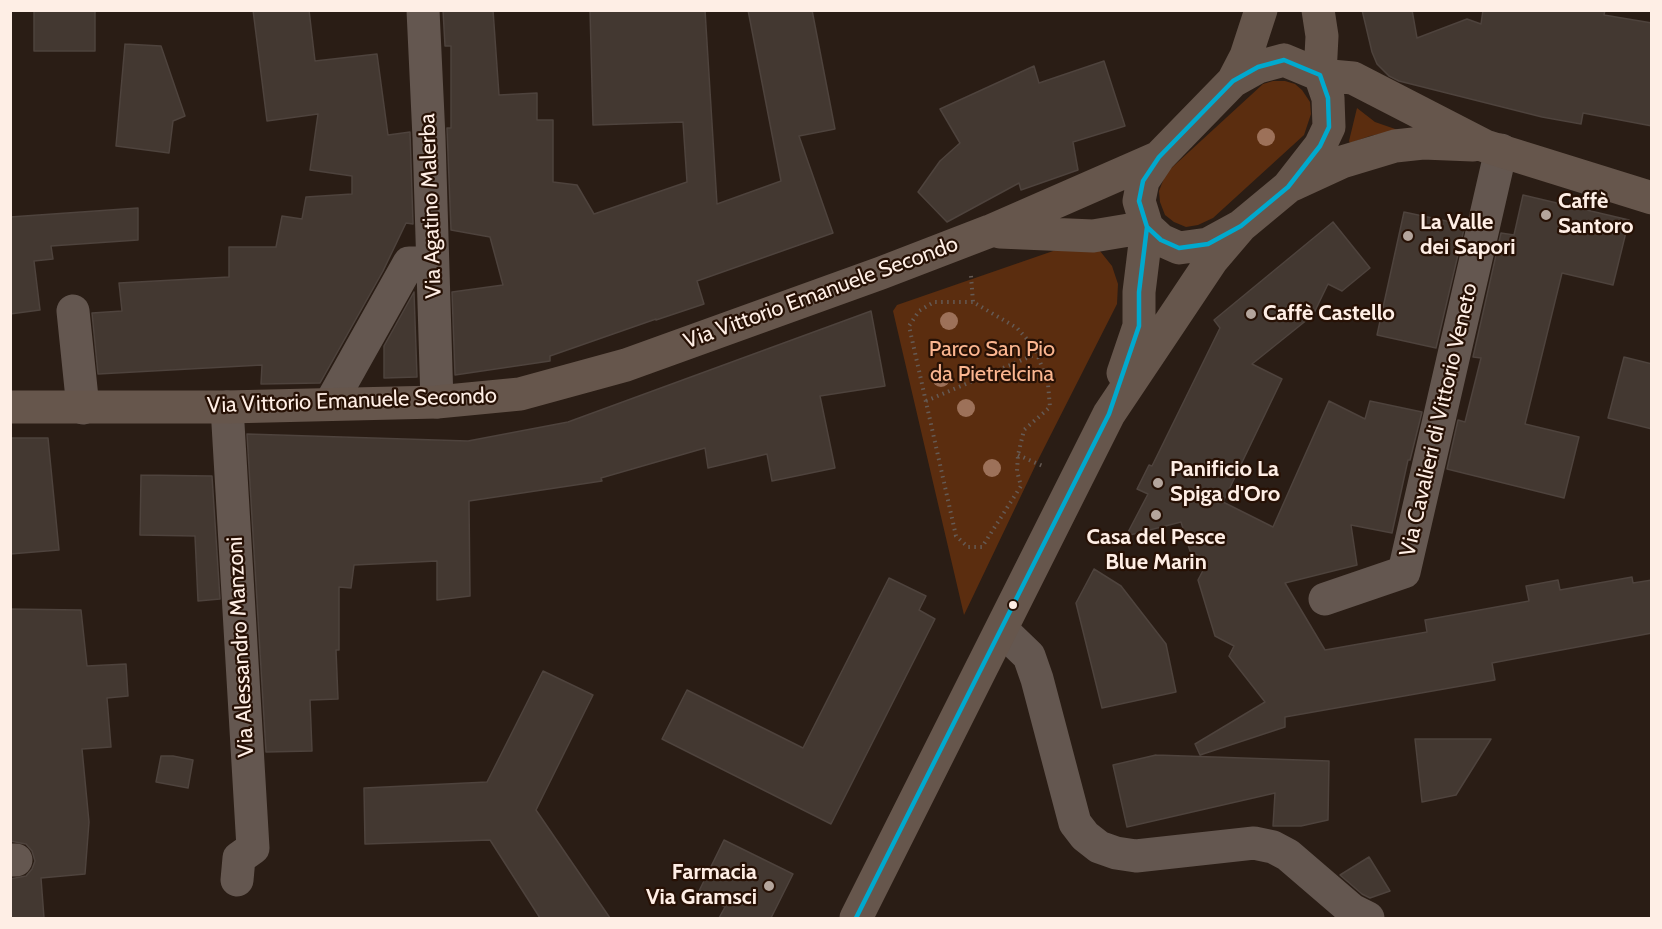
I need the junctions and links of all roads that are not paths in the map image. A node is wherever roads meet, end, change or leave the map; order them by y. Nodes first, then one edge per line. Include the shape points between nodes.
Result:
1 (423, 10) edge
2 (1261, 10) edge
3 (1320, 23) edge
4 (1320, 75) junction
5 (1353, 78) junction
6 (1233, 81) junction
7 (1493, 148) junction
8 (1159, 157) junction
9 (1288, 187) junction
10 (1652, 198) edge
11 (1241, 226) junction
12 (1147, 227) junction
13 (990, 231) junction
14 (432, 263) junction
15 (73, 311) dead end
16 (437, 402) junction
17 (330, 404) junction
18 (10, 407) edge
19 (227, 407) junction
20 (83, 408) junction
21 (1109, 414) junction
22 (1325, 599) dead end
23 (1002, 630) junction
24 (237, 880) dead end
25 (856, 918) edge
26 (1368, 918) edge

1 - 14 street, Via Agatino Malerba
2 - 6 main road
3 - 4 main road
3 - 5 main road via 1338,63
4 - 5 main road
4 - 6 main road via 1284,60
4 - 9 main road via 1328,98 1329,128
5 - 7 main road
6 - 8 main road
7 - 9 main road via 1423,142 1395,146 1342,162
7 - 10 main road
7 - 22 street, Via Cavalieri di Vittorio Veneto via 1404,572
8 - 12 main road via 1143,181 1139,201
8 - 13 main road, Via Vittorio Emanuele Secondo
9 - 11 main road
11 - 12 main road via 1208,244 1179,248 1161,240
11 - 21 main road via 1212,260
12 - 13 main road via 1093,236
12 - 21 main road via 1139,326
13 - 16 main road, Via Vittorio Emanuele Secondo via 626,365 520,394
14 - 16 street, Via Agatino Malerba
14 - 17 street via 409,263
15 - 20 street
16 - 17 main road, Via Vittorio Emanuele Secondo
17 - 19 main road, Via Vittorio Emanuele Secondo
18 - 20 main road, Via Vittorio Emanuele Secondo
19 - 20 main road, Via Vittorio Emanuele Secondo
19 - 24 street, Via Alessandro Manzoni via 253,848 239,858
21 - 23 main road
23 - 25 main road
23 - 26 street via 1029,656 1075,823 1085,836 1099,847 1136,856 1254,843 1272,847 1288,855 1352,910

